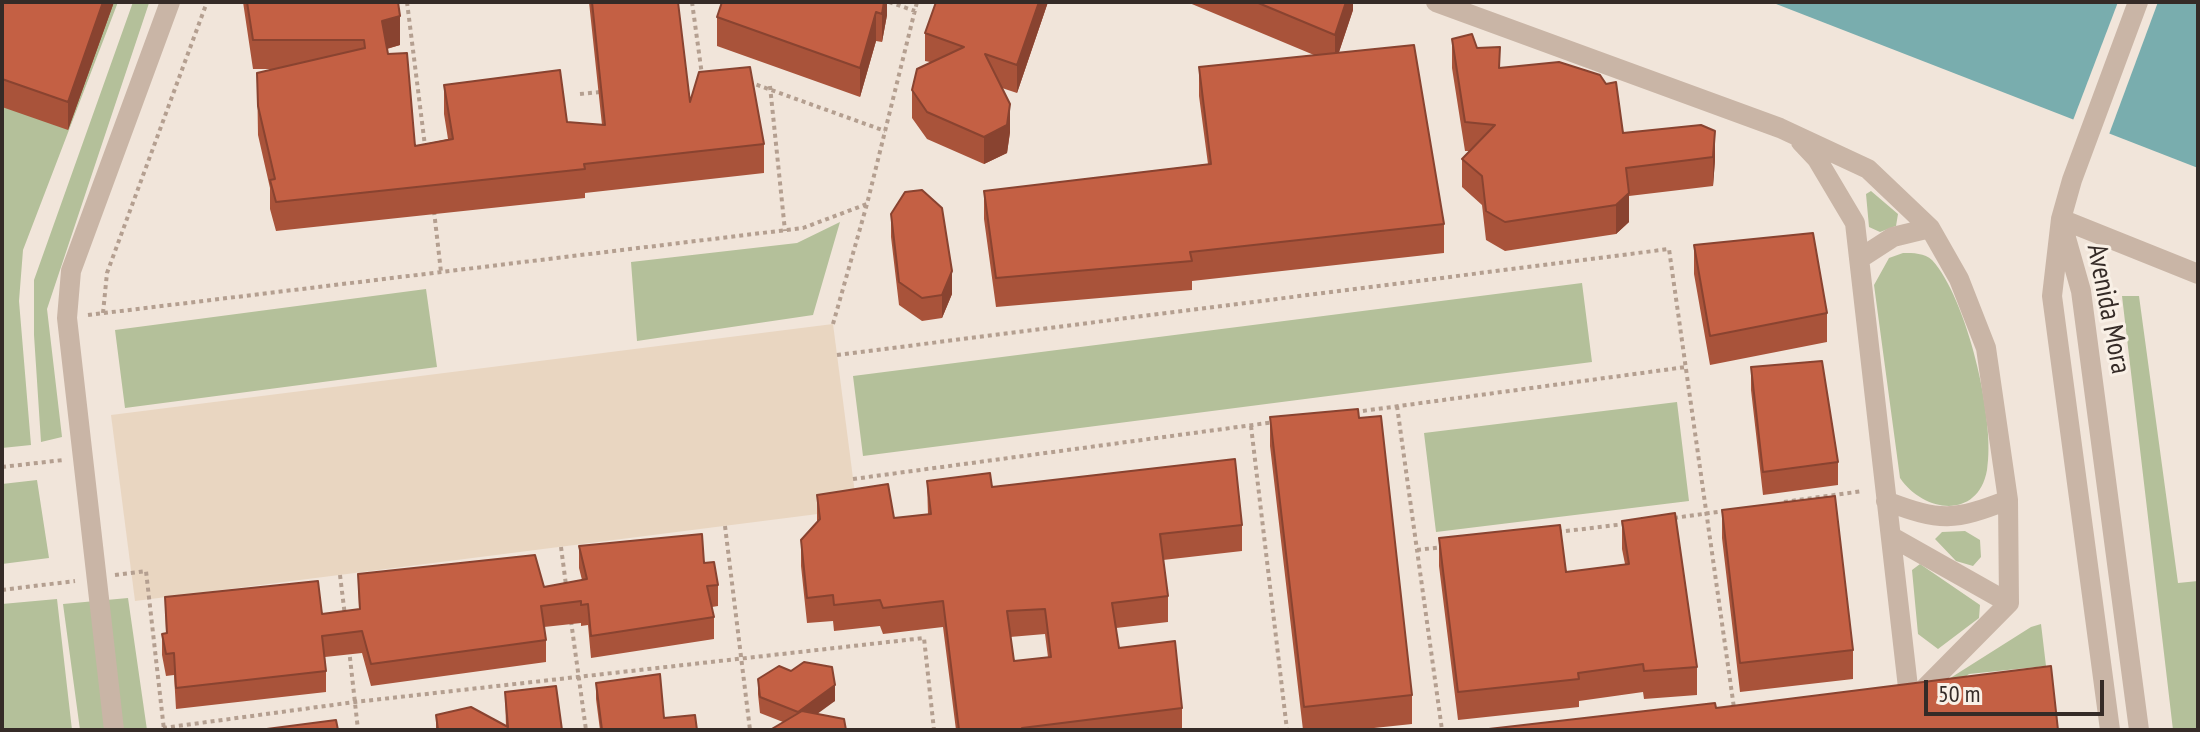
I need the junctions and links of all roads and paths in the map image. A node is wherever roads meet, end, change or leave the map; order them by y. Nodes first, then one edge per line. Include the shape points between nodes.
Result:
1 (170, 2) edge
2 (207, 2) edge
3 (407, 2) edge
4 (692, 2) edge
5 (889, 2) edge
6 (917, 2) edge
7 (1436, 2) edge
8 (2138, 2) edge
9 (915, 11) junction
10 (745, 81) edge
11 (703, 83) edge
12 (770, 86) junction
13 (610, 92) edge
14 (580, 94) dead end
15 (885, 131) junction
16 (1793, 134) junction
17 (426, 152) edge
18 (432, 197) edge
19 (867, 204) junction
20 (2061, 219) junction
21 (1930, 228) junction
22 (785, 231) junction
23 (1859, 259) junction
24 (441, 272) junction
25 (2198, 274) edge
26 (103, 313) junction
27 (67, 318) junction
28 (833, 324) dead end
29 (837, 355) dead end
30 (1686, 367) junction
31 (1397, 406) junction
32 (1353, 412) edge
33 (1280, 422) edge
34 (1251, 426) junction
35 (83, 457) junction
36 (2, 467) edge
37 (853, 479) dead end
38 (1886, 494) junction
39 (2008, 500) junction
40 (1781, 503) edge
41 (1736, 509) edge
42 (1706, 514) junction
43 (1660, 520) edge
44 (1630, 523) edge
45 (725, 526) dead end
46 (1554, 533) edge
47 (1892, 537) junction
48 (561, 547) dead end
49 (1448, 547) edge
50 (1417, 550) junction
51 (340, 575) dead end
52 (97, 578) junction
53 (2, 590) edge
54 (567, 590) edge
55 (2009, 603) junction
56 (345, 617) edge
57 (571, 619) edge
58 (348, 646) edge
59 (741, 659) junction
60 (579, 678) junction
61 (355, 702) junction
62 (1735, 717) edge
63 (164, 729) edge
64 (114, 730) edge
65 (358, 730) edge
66 (586, 730) edge
67 (750, 730) edge
68 (934, 730) edge
69 (1287, 730) edge
70 (1442, 730) edge
71 (2110, 730) edge
72 (2139, 730) edge

1 - 27 street via 71,271
2 - 26 path via 107,273
3 - 17 path
4 - 11 path
5 - 9 path
6 - 9 path
7 - 16 street
8 - 20 street
9 - 15 path
10 - 12 path
12 - 15 path
12 - 22 path
13 - 14 path
15 - 19 path
16 - 21 street via 1868,169
16 - 23 street via 1817,159 1855,223
18 - 24 path
19 - 22 path
19 - 28 path
20 - 25 street
20 - 71 street, Avenida Mora via 2052,296
20 - 72 street, Avenida Mora via 2081,291
21 - 23 street via 1893,237
21 - 39 street via 1959,279 1986,348
22 - 24 path
23 - 38 street
24 - 26 path
26 - 27 path
27 - 35 street
29 - 30 path via 1669,249
30 - 31 path
30 - 42 path
31 - 32 path
31 - 50 path
33 - 34 path
34 - 37 path
34 - 69 path
35 - 36 path
35 - 52 street
38 - 39 street via 1928,517 1965,517
38 - 40 path
38 - 47 street
39 - 55 street
41 - 42 path
42 - 43 path
42 - 62 path
44 - 46 path
45 - 59 path
47 - 55 street
47 - 55 street via 1901,696 1918,695
48 - 54 path
49 - 50 path
50 - 70 path
51 - 56 path
52 - 53 path
52 - 63 path via 146,571
52 - 64 street
57 - 60 path
58 - 61 path
59 - 60 path
59 - 67 path
59 - 68 path via 924,638
60 - 61 path
60 - 66 path
61 - 63 path
61 - 65 path

